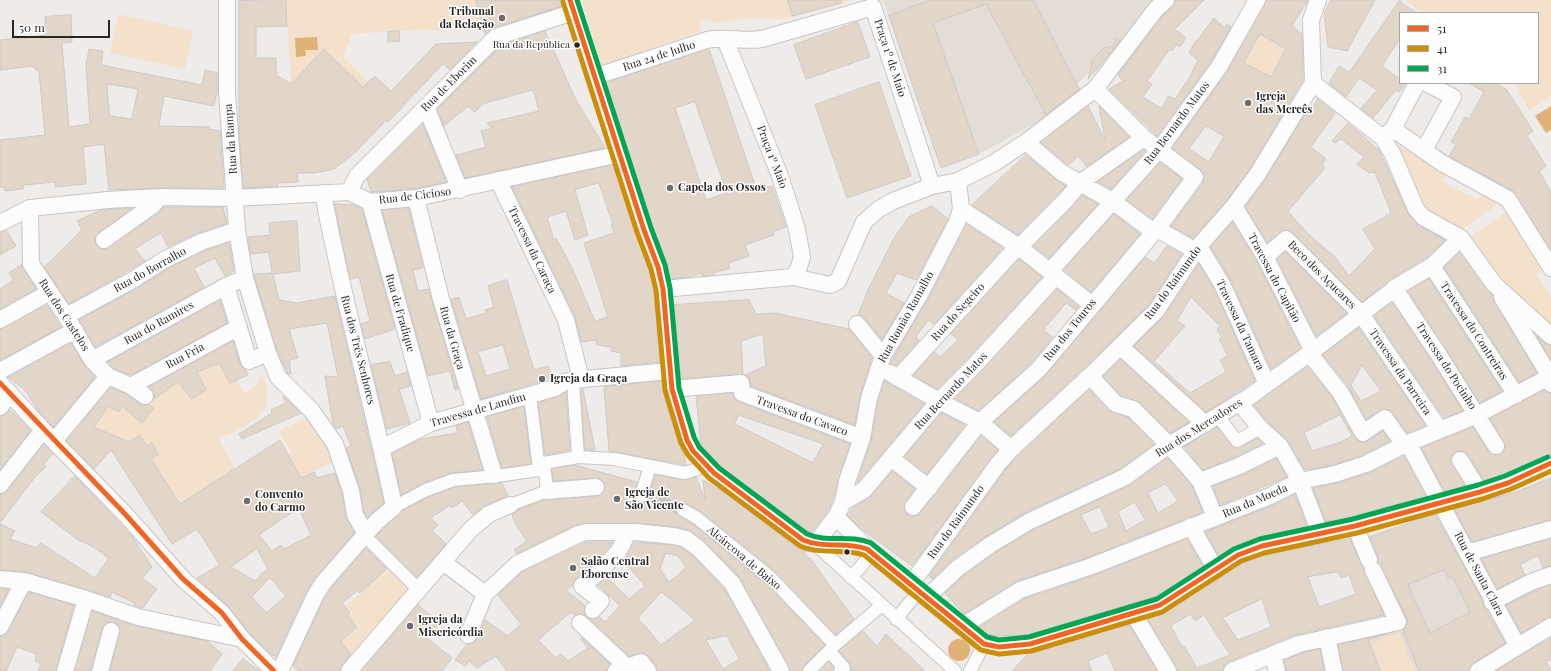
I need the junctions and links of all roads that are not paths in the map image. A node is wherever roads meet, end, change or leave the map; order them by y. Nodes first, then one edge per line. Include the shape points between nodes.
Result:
1 (227, 0) edge
2 (1166, 0) edge
3 (1256, 0) edge
4 (1318, 0) edge
5 (572, 6) edge
6 (725, 39) junction
7 (594, 77) junction
8 (1313, 83) junction
9 (1416, 84) edge
10 (1428, 84) edge
11 (1095, 89) junction
12 (426, 107) junction
13 (1388, 134) junction
14 (1144, 138) junction
15 (1026, 142) junction
16 (1159, 150) junction
17 (1424, 150) junction
18 (620, 154) junction
19 (498, 180) junction
20 (958, 181) junction
21 (1081, 182) junction
22 (932, 186) junction
23 (460, 190) junction
24 (349, 192) junction
25 (324, 193) junction
26 (160, 197) junction
27 (235, 198) junction
28 (416, 198) junction
29 (1112, 201) junction
30 (370, 202) junction
31 (1234, 206) junction
32 (30, 208) junction
33 (961, 209) junction
34 (0, 223) edge
35 (237, 230) junction
36 (1155, 230) junction
37 (1461, 238) junction
38 (104, 240) dead end
39 (1018, 246) junction
40 (1197, 248) junction
41 (1265, 257) junction
42 (1432, 266) junction
43 (1551, 268) edge
44 (1053, 273) junction
45 (793, 277) junction
46 (245, 278) junction
47 (1494, 284) junction
48 (226, 286) junction
49 (1394, 288) junction
50 (663, 289) junction
51 (50, 292) junction
52 (1092, 304) junction
53 (1361, 314) junction
54 (66, 316) junction
55 (0, 320) edge
56 (857, 324) dead end
57 (240, 327) junction
58 (75, 330) junction
59 (1551, 336) edge
60 (1120, 346) junction
61 (1311, 352) junction
62 (268, 353) junction
63 (92, 360) junction
64 (881, 361) junction
65 (0, 371) edge
66 (670, 371) junction
67 (108, 376) junction
68 (1090, 376) junction
69 (898, 378) junction
70 (577, 379) junction
71 (1550, 380) edge
72 (1267, 384) junction
73 (131, 386) junction
74 (5, 388) edge
75 (672, 390) junction
76 (530, 395) junction
77 (1516, 395) junction
78 (145, 396) dead end
79 (939, 401) junction
80 (1239, 402) junction
81 (0, 407) edge
82 (474, 412) junction
83 (1477, 415) junction
84 (1211, 420) junction
85 (980, 422) junction
86 (431, 423) junction
87 (1260, 428) junction
88 (42, 430) junction
89 (1440, 430) junction
90 (862, 438) junction
91 (54, 441) junction
92 (1406, 444) junction
93 (1169, 445) junction
94 (1280, 446) junction
95 (1496, 446) dead end
96 (382, 448) junction
97 (1011, 449) junction
98 (578, 457) junction
99 (891, 458) junction
100 (1460, 460) dead end
101 (1551, 463) edge
102 (650, 466) junction
103 (707, 466) junction
104 (542, 467) junction
105 (494, 475) junction
106 (1200, 481) junction
107 (1300, 481) junction
108 (0, 485) edge
109 (596, 487) dead end
110 (929, 488) junction
111 (547, 491) junction
112 (1480, 492) junction
113 (641, 496) dead end
114 (843, 502) junction
115 (1442, 503) junction
116 (510, 505) joint
117 (394, 507) junction
118 (913, 507) dead end
119 (683, 510) tunnel mouth
120 (836, 517) junction
121 (1215, 518) junction
122 (1191, 526) junction
123 (1355, 526) junction
124 (1551, 529) edge
125 (628, 532) junction
126 (1320, 533) junction
127 (366, 535) junction
128 (811, 543) junction
129 (868, 553) junction
130 (1467, 553) junction
131 (443, 562) junction
132 (1216, 570) junction
133 (1551, 575) edge
134 (851, 578) junction
135 (0, 579) edge
136 (24, 581) junction
137 (416, 592) junction
138 (917, 593) junction
139 (485, 594) junction
140 (86, 599) junction
141 (1492, 602) junction
142 (882, 605) junction
143 (592, 610) dead end
144 (1133, 613) junction
145 (896, 619) junction
146 (114, 622) junction
147 (580, 623) dead end
148 (961, 626) junction
149 (1551, 626) edge
150 (0, 627) edge
151 (468, 636) dead end
152 (1327, 637) junction
153 (242, 640) junction
154 (1517, 645) junction
155 (983, 646) junction
156 (832, 648) junction
157 (1275, 663) edge
158 (620, 669) edge
159 (65, 671) edge
160 (100, 671) edge
161 (274, 671) edge
162 (280, 671) edge
163 (349, 671) edge
164 (648, 671) edge
165 (781, 671) edge
166 (809, 671) edge
167 (840, 671) edge
168 (955, 671) edge
169 (970, 671) edge
170 (1168, 671) edge
171 (1232, 671) edge
172 (1334, 671) edge
173 (1478, 671) edge

1 - 27 street, Rua da Rampa via 227,92
2 - 11 street via 1156,9
3 - 16 street, Rua Bernardo Matos via 1219,67
4 - 8 street via 1311,20
5 - 7 street
5 - 12 street, Rua de Eborim via 496,37
6 - 7 street, Rua 24 de Julho via 706,40
6 - 22 street, Praça 1º de Maio via 762,39 873,7
6 - 45 street, Praça 1º Maio via 780,176 797,229 801,264
7 - 18 street
8 - 13 street
8 - 31 street, Rua do Raimundo via 1257,175
9 - 13 street
10 - 17 street via 1453,97
11 - 14 street
11 - 15 street
12 - 23 street
12 - 24 street, Rua de Eborim via 357,176
13 - 17 street
13 - 37 street via 1393,155 1416,209 1423,217
14 - 16 street
14 - 21 street, Rua do Segeiro
15 - 20 street via 994,163
15 - 21 street via 1061,172
16 - 29 street, Rua Bernardo Matos
16 - 36 street, Rua dos Touros via 1195,177
17 - 43 street via 1442,164 1508,199
18 - 19 street, Rua de Cicioso
18 - 50 street
19 - 23 street, Rua de Cicioso
19 - 70 street, Travessa da Caraça via 566,320
20 - 22 street
20 - 33 street, Rua Romão Ramalho
21 - 29 street
21 - 39 street, Rua do Segeiro
22 - 45 street via 893,201 864,222 838,281 830,285
23 - 28 street, Rua de Cicioso
24 - 25 street, Rua de Cicioso
24 - 30 street, Rua de Cicioso
25 - 27 street, Rua de Cicioso
25 - 96 street, Rua dos Três Senhores via 332,242
26 - 27 street, Rua de Cicioso
26 - 32 street, Rua de Cicioso
26 - 38 street via 153,205
27 - 35 street, Rua da Rampa
28 - 30 street, Rua de Cicioso
28 - 82 street, Rua da Graça via 441,299
29 - 36 street
29 - 44 street, Rua Bernardo Matos
30 - 86 street, Rua de Fradique
31 - 40 street, Rua do Raimundo
31 - 41 street, Travessa do Capitão
32 - 34 street
32 - 51 street, Rua dos Castelos via 31,264
33 - 39 street
33 - 64 street, Rua Romão Ramalho via 957,222 919,296
35 - 46 street, Rua da Rampa
35 - 54 street, Rua do Borralho via 201,242 164,260
36 - 40 street
36 - 52 street, Rua dos Touros
37 - 42 street, Rua dos Mercadores
37 - 47 street
39 - 44 street
39 - 69 street, Rua do Segeiro
40 - 60 street, Rua do Raimundo via 1156,311
40 - 72 street, Travessa da Tamara via 1223,286
41 - 53 street, Beco dos Açucares via 1286,239
41 - 61 street, Travessa do Capitão
42 - 49 street, Rua dos Mercadores
42 - 77 street, Travessa do Contreiras
44 - 52 street
44 - 79 street, Rua Bernardo Matos via 974,366
45 - 50 street
46 - 48 street, Rua do Ramires
46 - 62 street, Rua da Rampa
47 - 59 street
47 - 71 street
48 - 57 street
48 - 63 street, Rua do Ramires
49 - 53 street, Rua dos Mercadores
49 - 83 street, Travessa do Pocinho
50 - 66 street
51 - 54 street, Rua dos Castelos
51 - 55 street
52 - 85 street, Rua dos Touros via 1039,368
53 - 61 street, Rua dos Mercadores
53 - 89 street, Travessa da Parreira
54 - 58 street, Rua dos Castelos
56 - 64 street
57 - 62 street via 249,361
57 - 73 street, Rua Fria
58 - 63 street, Rua dos Castelos
58 - 65 street
60 - 68 street, Rua do Raimundo
60 - 84 street
61 - 72 street, Rua dos Mercadores
61 - 92 street, Travessa do Capitão via 1340,392 1362,433 1385,418
62 - 127 street, Rua da Rampa via 278,377 312,411 335,444 351,491 355,515
63 - 67 street, Rua dos Castelos
64 - 69 street
64 - 90 street, Rua Romão Ramalho via 869,398
66 - 70 street, Travessa de Landim
66 - 75 street
67 - 73 street, Rua dos Castelos
67 - 91 street
68 - 93 street via 1116,404 1134,409
68 - 97 street, Rua do Raimundo
69 - 79 street
70 - 76 street, Travessa de Landim
70 - 98 street
71 - 77 street, Rua da Moeda
72 - 80 street, Rua dos Mercadores
73 - 78 street, Rua dos Castelos
74 - 81 street
74 - 88 street
75 - 90 street, Travessa do Cavaco via 741,383 743,401
75 - 103 street via 687,440
76 - 82 street, Travessa de Landim
76 - 104 street
77 - 83 street, Rua da Moeda
79 - 85 street
79 - 99 street, Rua Bernardo Matos
80 - 84 street, Rua dos Mercadores
80 - 87 street
82 - 86 street, Travessa de Landim
82 - 105 street, Rua da Graça
83 - 89 street, Rua da Moeda
83 - 95 street, Travessa do Pocinho
84 - 87 street via 1237,441
84 - 93 street, Rua dos Mercadores
85 - 97 street
85 - 110 street, Rua dos Touros
86 - 96 street, Travessa de Landim
87 - 94 street
88 - 91 street
88 - 108 street
89 - 92 street, Rua da Moeda
90 - 114 street, Rua Romão Ramalho via 847,481
91 - 153 street via 125,514 183,580 222,613
92 - 107 street, Rua da Moeda via 1366,464
92 - 115 street, Rua de Santa Clara
93 - 106 street
93 - 138 street, Rua dos Mercadores via 1125,477 1030,521
94 - 106 street
94 - 107 street
96 - 117 street, Rua dos Três Senhores
97 - 138 street, Rua do Raimundo via 998,464
98 - 102 street via 614,459
98 - 104 street
99 - 110 street
99 - 114 street, Rua Bernardo Matos via 864,490
100 - 112 street
101 - 112 street via 1508,484
102 - 103 street via 685,473
102 - 113 street
103 - 128 street
104 - 105 street
104 - 111 street
105 - 117 street via 453,480 426,490
106 - 121 street
107 - 121 street, Rua da Moeda
107 - 126 street
109 - 111 street
110 - 118 street, Rua dos Touros
111 - 116 street
112 - 115 street
114 - 120 street, Rua Romão Ramalho
115 - 123 street
115 - 130 street, Rua de Santa Clara
116 - 131 street via 478,522
117 - 127 street via 384,514
119 - 156 street, Alcárcova de Baixo via 697,518 770,577
120 - 128 street, Rua Romão Ramalho
120 - 129 street
121 - 122 street, Rua da Moeda
122 - 132 street
122 - 148 street, Rua da Moeda via 1092,566 1020,590
123 - 126 street
123 - 152 street via 1398,622
124 - 130 street
125 - 139 street via 586,532 517,564
125 - 143 street via 618,551 582,586 601,601
125 - 165 street via 674,536 686,539 698,548 732,583
126 - 132 street via 1262,546 1238,555
127 - 137 street
127 - 162 street via 314,596
128 - 129 street via 854,544
128 - 134 street
129 - 134 street
129 - 138 street
130 - 141 street, Rua de Santa Clara
131 - 137 street
131 - 139 street
132 - 144 street via 1160,605
133 - 141 street
134 - 142 street
135 - 136 street
136 - 140 street
136 - 150 street
137 - 163 street
138 - 145 street
138 - 148 street
139 - 151 street
140 - 146 street
140 - 159 street
141 - 154 street, Rua de Santa Clara
142 - 145 street
142 - 156 street
144 - 155 street via 1030,644
144 - 170 street
145 - 168 street
146 - 153 street via 138,617
146 - 160 street
147 - 158 street
148 - 155 street
149 - 154 street
152 - 157 street via 1299,644
152 - 172 street
153 - 161 street
154 - 173 street
155 - 169 street
156 - 166 street
156 - 167 street, Alcárcova de Baixo via 844,668
157 - 171 street
158 - 164 street via 641,662

